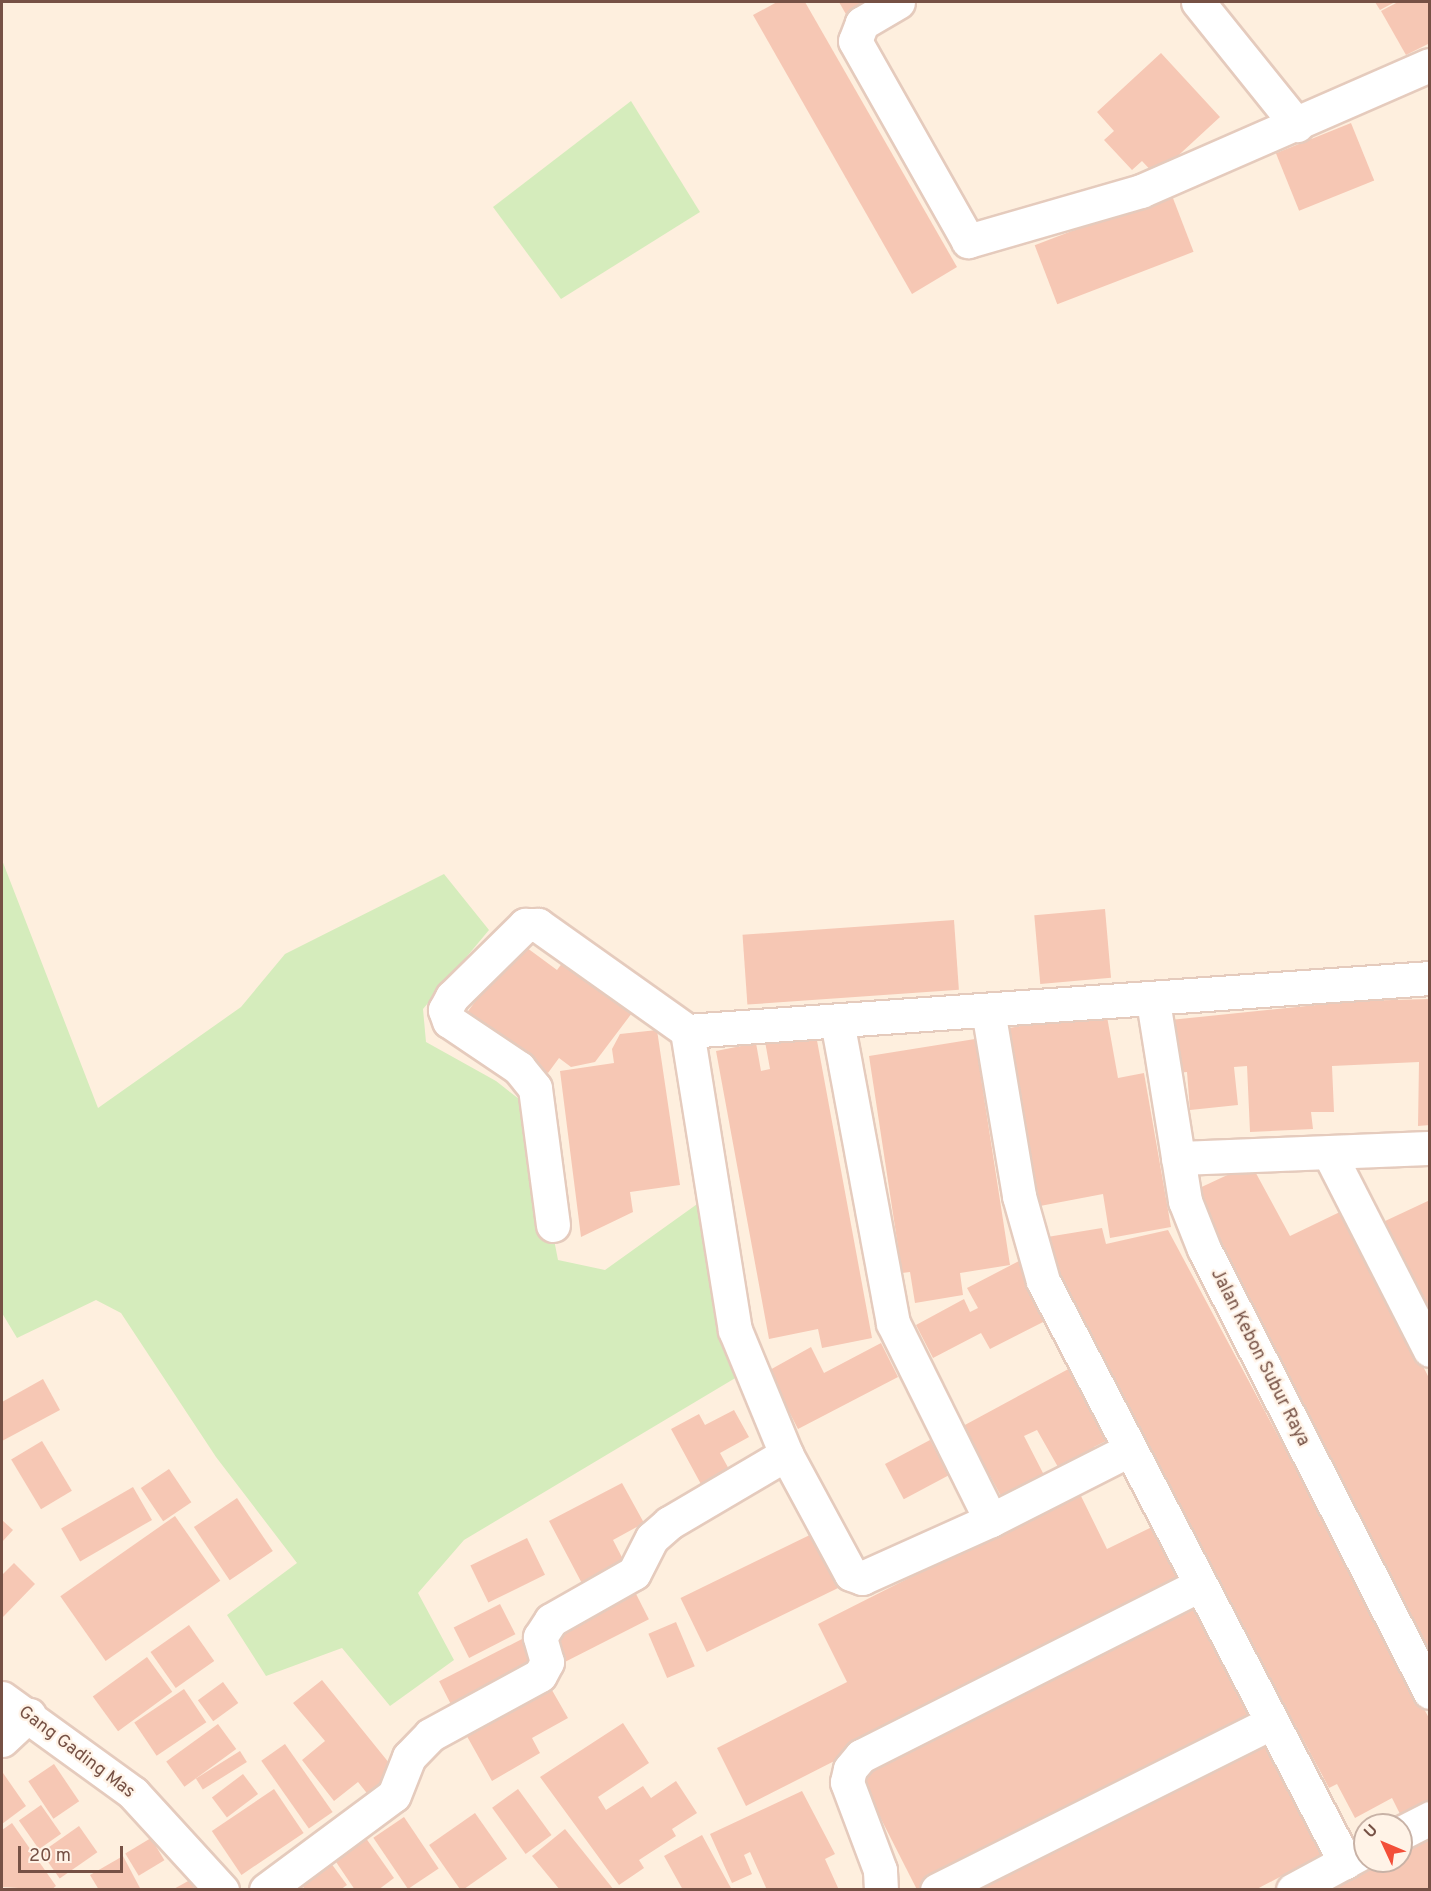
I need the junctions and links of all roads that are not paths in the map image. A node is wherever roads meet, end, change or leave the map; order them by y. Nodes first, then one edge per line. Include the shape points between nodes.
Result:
1 (898, 2) edge
2 (1203, 3) edge
3 (1430, 65) edge
4 (1297, 125) junction
5 (1430, 978) edge
6 (1153, 1001) junction
7 (988, 1010) junction
8 (837, 1021) junction
9 (687, 1031) junction
10 (1430, 1148) edge
11 (1329, 1154) junction
12 (1178, 1158) junction
13 (553, 1226) dead end
14 (1430, 1350) edge
15 (1129, 1450) junction
16 (786, 1454) junction
17 (991, 1520) junction
18 (1199, 1585) junction
19 (1430, 1692) edge
20 (2, 1698) edge
21 (29, 1715) junction
22 (1270, 1723) junction
23 (2, 1740) edge
24 (1430, 1818) edge
25 (1413, 1827) edge
26 (1353, 1854) edge
27 (1353, 1858) edge
28 (222, 1890) edge
29 (266, 1890) edge
30 (881, 1890) edge
31 (937, 1890) edge
32 (1293, 1890) edge

1 - 4 street via 862,23 855,41 968,241 1141,191
2 - 4 street
3 - 4 street
5 - 6 street
6 - 7 street
6 - 12 street, Jalan Kebon Subur Raya
7 - 8 street
7 - 15 street via 1030,1247 1042,1281
8 - 9 street
8 - 17 street via 893,1323
9 - 13 street via 533,924 522,926 452,997 445,1010 449,1021 519,1068 536,1088
9 - 16 street via 735,1330
10 - 11 street
11 - 12 street
11 - 14 street
12 - 19 street, Jalan Kebon Subur Raya via 1185,1201 1204,1249
15 - 17 street
15 - 18 street
16 - 17 street via 854,1577 862,1578
16 - 29 street via 669,1523 652,1538 634,1573 551,1620 540,1637 547,1662 540,1675 430,1735 409,1757 394,1796
18 - 22 street
18 - 30 street via 861,1756 850,1769 847,1782 880,1870
20 - 21 street, Gang Gading Mas
21 - 23 street
21 - 28 street, Gang Gading Mas via 133,1793
22 - 26 street
22 - 31 street
24 - 25 street
27 - 32 street

